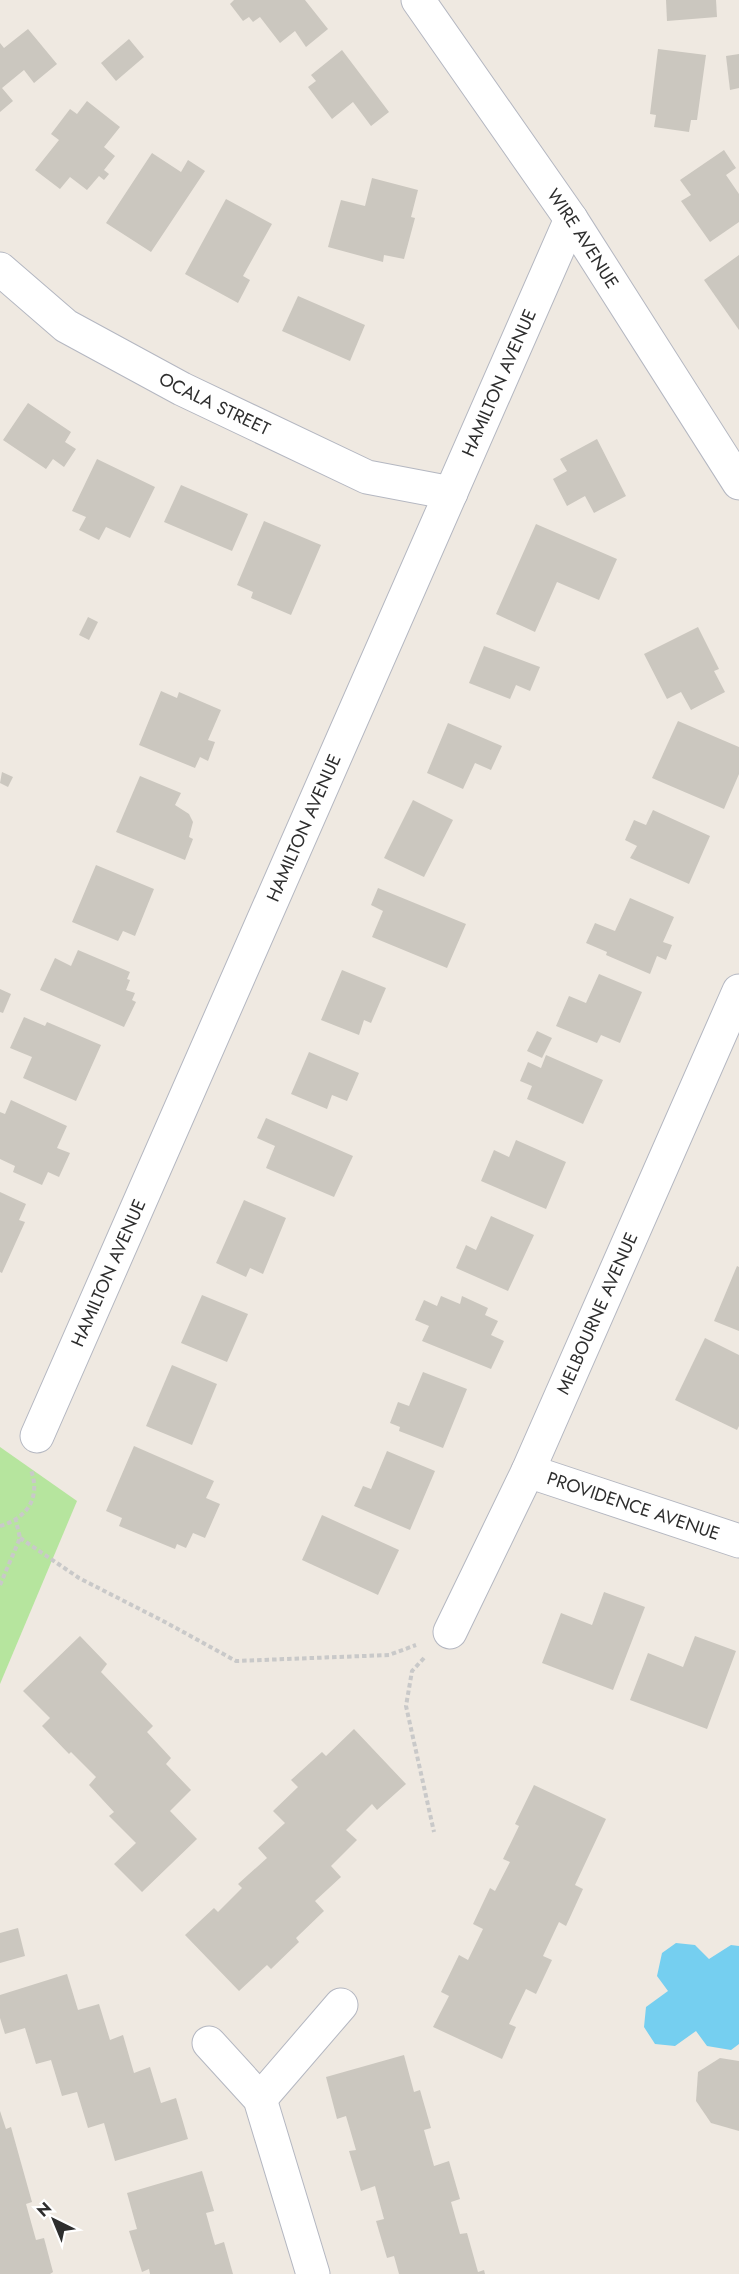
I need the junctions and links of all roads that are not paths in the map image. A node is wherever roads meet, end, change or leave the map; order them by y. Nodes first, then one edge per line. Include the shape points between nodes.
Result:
1 (418, 0) edge
2 (571, 219) junction
3 (0, 269) edge
4 (739, 483) edge
5 (451, 493) junction
6 (739, 991) edge
7 (37, 1436) road end
8 (528, 1471) junction
9 (739, 1541) edge
10 (450, 1632) road end
11 (341, 2005) dead end
12 (209, 2043) dead end
13 (260, 2099) junction
14 (313, 2274) edge

1 - 2 street, WIRE AVENUE
2 - 4 street, WIRE AVENUE
2 - 5 street, HAMILTON AVENUE
3 - 5 street, OCALA STREET via 66,326 182,389 367,477
5 - 7 street, HAMILTON AVENUE
6 - 8 street, MELBOURNE AVENUE
8 - 9 street, PROVIDENCE AVENUE
8 - 10 street, MELBOURNE AVENUE
11 - 13 street
12 - 13 street
13 - 14 street

